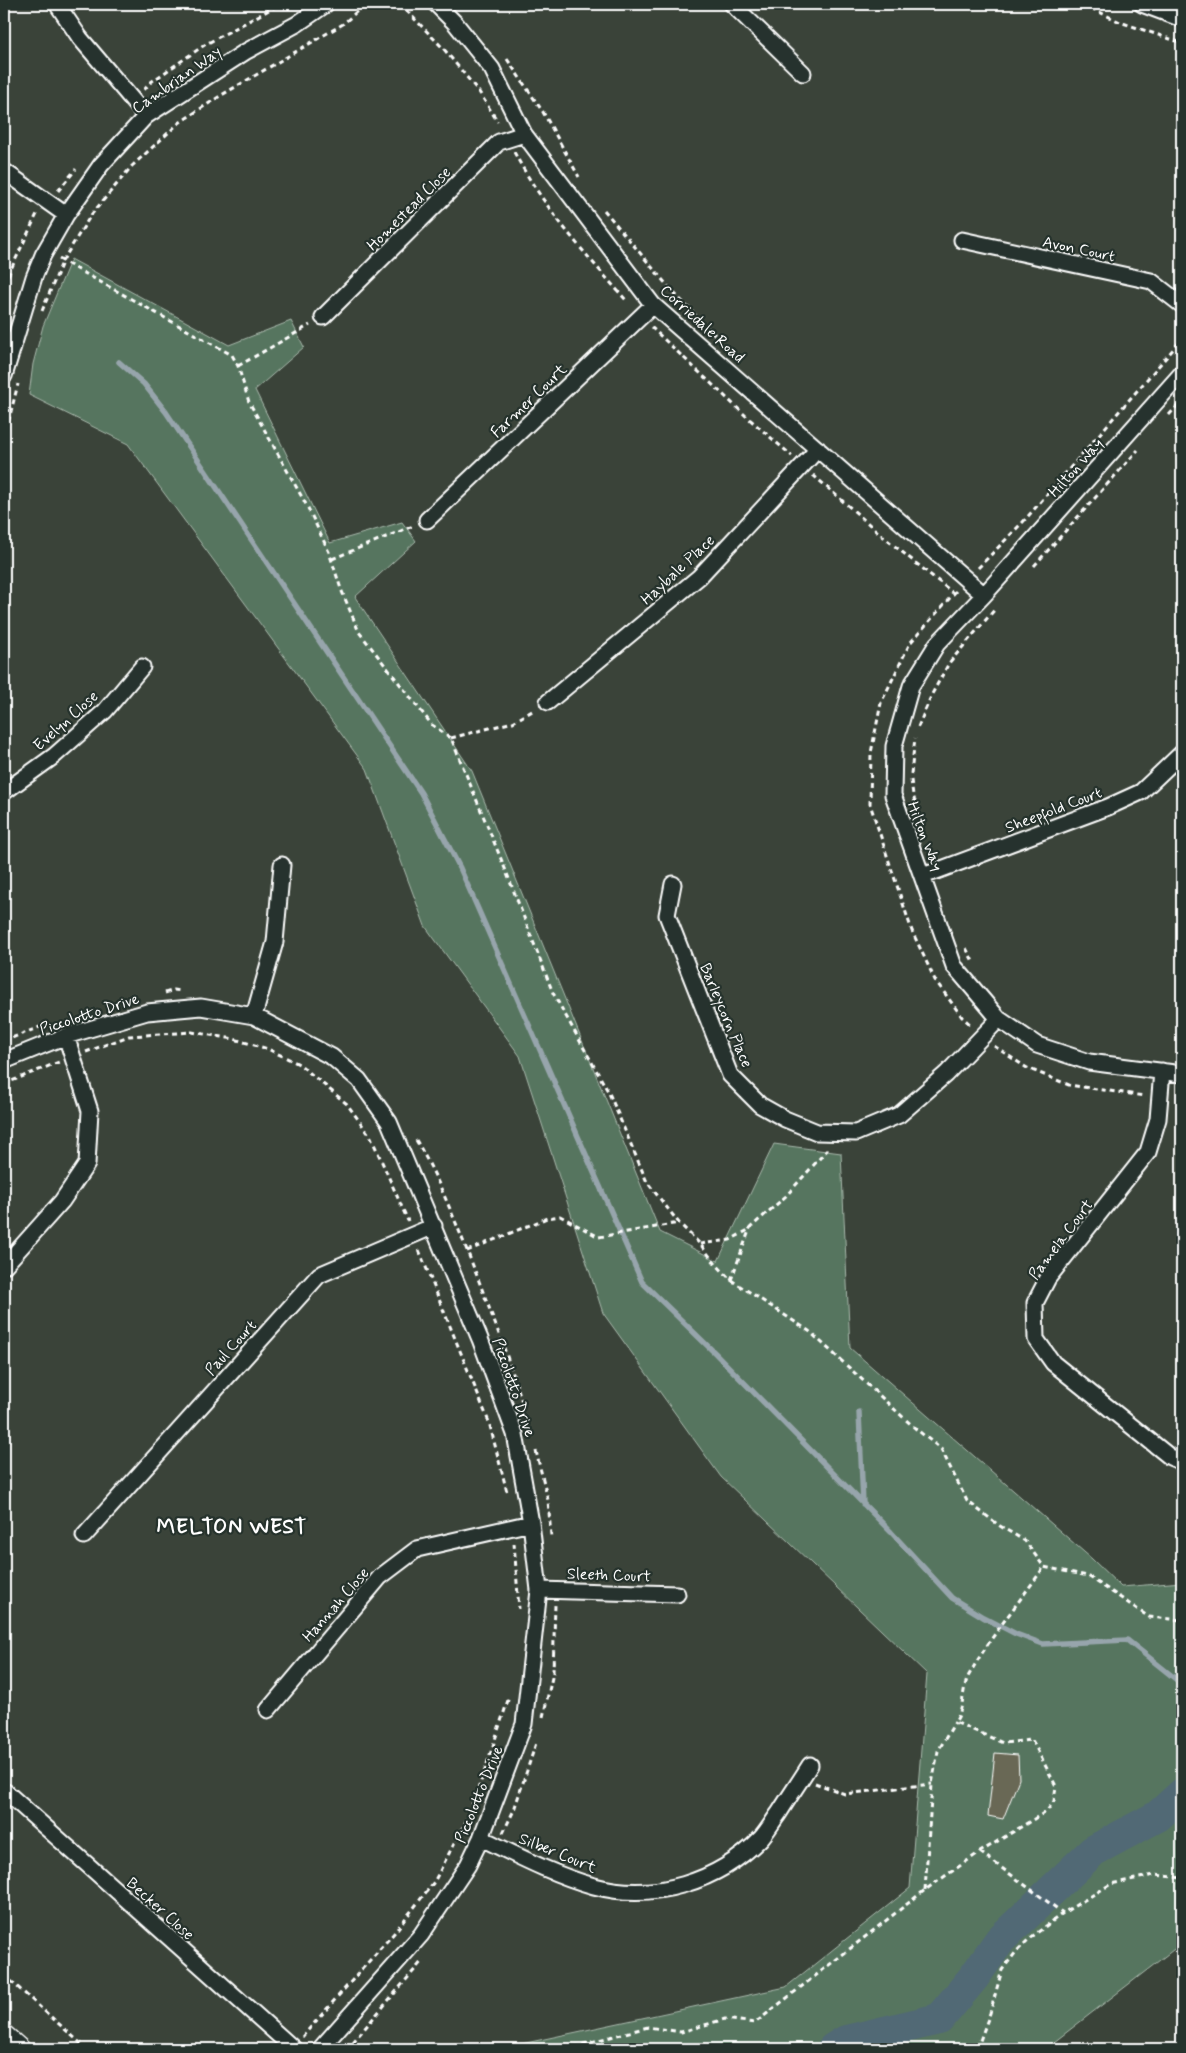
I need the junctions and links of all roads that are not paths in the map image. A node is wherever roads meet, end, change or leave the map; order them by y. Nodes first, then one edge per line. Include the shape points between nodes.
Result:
1 (57, 4) edge
2 (326, 4) edge
3 (436, 4) edge
4 (732, 4) edge
5 (1142, 4) edge
6 (1182, 19) edge
7 (803, 73) dead end
8 (146, 116) junction
9 (524, 134) junction
10 (4, 171) edge
11 (66, 215) junction
12 (962, 240) dead end
13 (653, 305) junction
14 (1182, 305) edge
15 (323, 317) road end
16 (1182, 373) edge
17 (4, 376) edge
18 (818, 449) junction
19 (428, 520) road end
20 (984, 594) junction
21 (142, 666) dead end
22 (548, 702) road end
23 (1182, 753) edge
24 (4, 792) edge
25 (282, 865) dead end
26 (923, 876) junction
27 (673, 884) dead end
28 (254, 1016) junction
29 (999, 1019) junction
30 (66, 1036) junction
31 (4, 1061) edge
32 (1162, 1071) junction
33 (1182, 1074) edge
34 (434, 1226) junction
35 (4, 1266) edge
36 (1182, 1462) edge
37 (531, 1524) junction
38 (84, 1536) dead end
39 (539, 1590) junction
40 (677, 1594) dead end
41 (268, 1710) dead end
42 (810, 1765) dead end
43 (6, 1792) dead end
44 (481, 1838) junction
45 (4, 2034) edge
46 (21, 2049) edge
47 (293, 2049) edge
48 (320, 2049) edge

1 - 8 street via 80,38
2 - 8 street, Cambrian Way via 297,24 244,52
3 - 9 street, Corriedale Road via 492,69
4 - 7 street
5 - 6 street
8 - 11 street, Cambrian Way via 101,165
9 - 13 street, Corriedale Road
9 - 15 street, Homestead Close via 500,142
10 - 11 street
11 - 17 street, Cambrian Way via 34,277
12 - 14 street, Avon Court via 1151,281
13 - 18 street, Corriedale Road
13 - 19 street, Farmer Court
16 - 20 street, Hilton Way
18 - 20 street, Corriedale Road
18 - 22 street, Haybale Place via 699,577
20 - 26 street, Hilton Way via 937,644 911,686 894,746 892,796
21 - 24 street, Evelyn Close via 105,711 54,756
23 - 26 street, Sheepfold Court via 1141,792
25 - 28 street via 275,942
26 - 29 street, Hilton Way via 954,966
27 - 29 street, Barleycorn Place via 667,915 730,1075 760,1105 785,1120 817,1132 856,1133 899,1115 946,1074
28 - 30 street, Piccolotto Drive via 202,1007 147,1012
28 - 34 street, Piccolotto Drive via 332,1057 359,1080 389,1122
29 - 32 street, Hilton Way via 1037,1046 1089,1062
30 - 31 street, Piccolotto Drive
30 - 35 street via 90,1111 87,1164 62,1201
32 - 33 street, Hilton Way
32 - 36 street, Pamela Court via 1158,1119 1148,1152 1048,1278 1035,1303 1036,1339 1053,1363 1170,1457
34 - 37 street, Piccolotto Drive via 515,1434
34 - 38 street, Paul Court via 319,1275
37 - 39 street, Piccolotto Drive
37 - 41 street, Hannah Close via 417,1549 380,1577
39 - 40 street, Sleeth Court
39 - 44 street, Piccolotto Drive via 524,1724
42 - 44 street, Silber Court via 763,1836 737,1860 710,1876 675,1887 637,1892 595,1886 555,1873
43 - 47 street, Becker Close
44 - 48 street, Piccolotto Drive via 468,1865 421,1935
45 - 46 street

